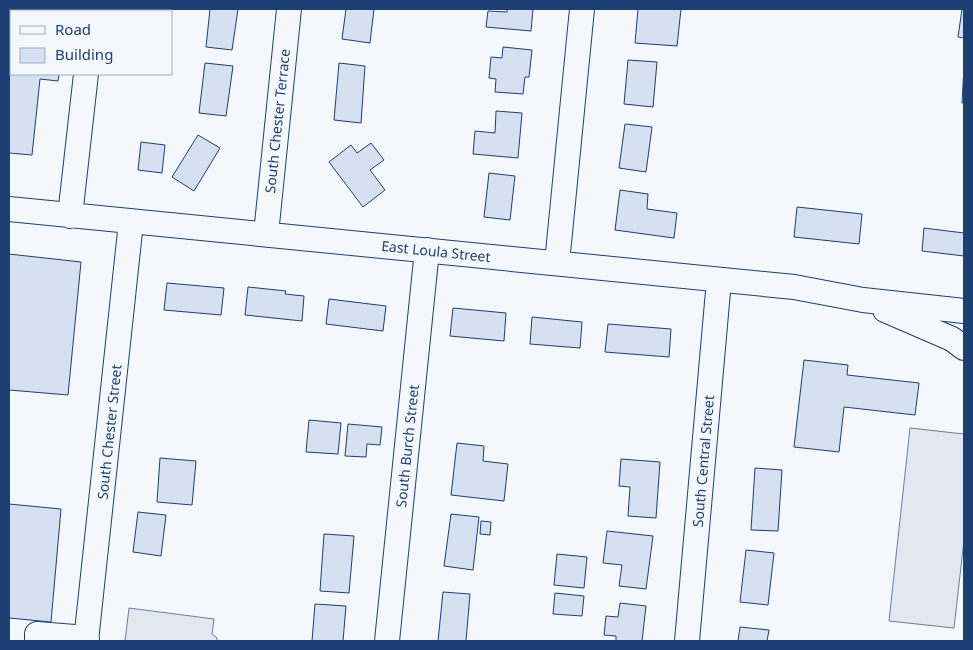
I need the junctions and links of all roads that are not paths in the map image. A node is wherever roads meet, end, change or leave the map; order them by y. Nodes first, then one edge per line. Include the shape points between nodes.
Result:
1 (289, 9) edge
2 (582, 9) edge
3 (86, 75) edge
4 (9, 209) edge
5 (70, 216) junction
6 (131, 222) junction
7 (266, 234) junction
8 (426, 250) junction
9 (557, 263) junction
10 (719, 280) junction
11 (863, 300) junction
12 (964, 312) edge
13 (964, 348) edge
14 (87, 640) edge
15 (37, 641) edge
16 (387, 641) edge
17 (687, 641) edge

1 - 7 street, South Chester Terrace
2 - 9 street
3 - 5 street
4 - 5 street, East Loula Street
5 - 6 street, East Loula Street
6 - 7 street, East Loula Street
6 - 14 street, South Chester Street
7 - 8 street, East Loula Street
8 - 9 street, East Loula Street
8 - 16 street, South Burch Street
9 - 10 street, East Loula Street
10 - 11 street, East Loula Street via 794,287
10 - 17 street, South Central Street
11 - 12 street, East Loula Street
11 - 13 street, East Loula Street via 931,329
14 - 15 street via 37,634

